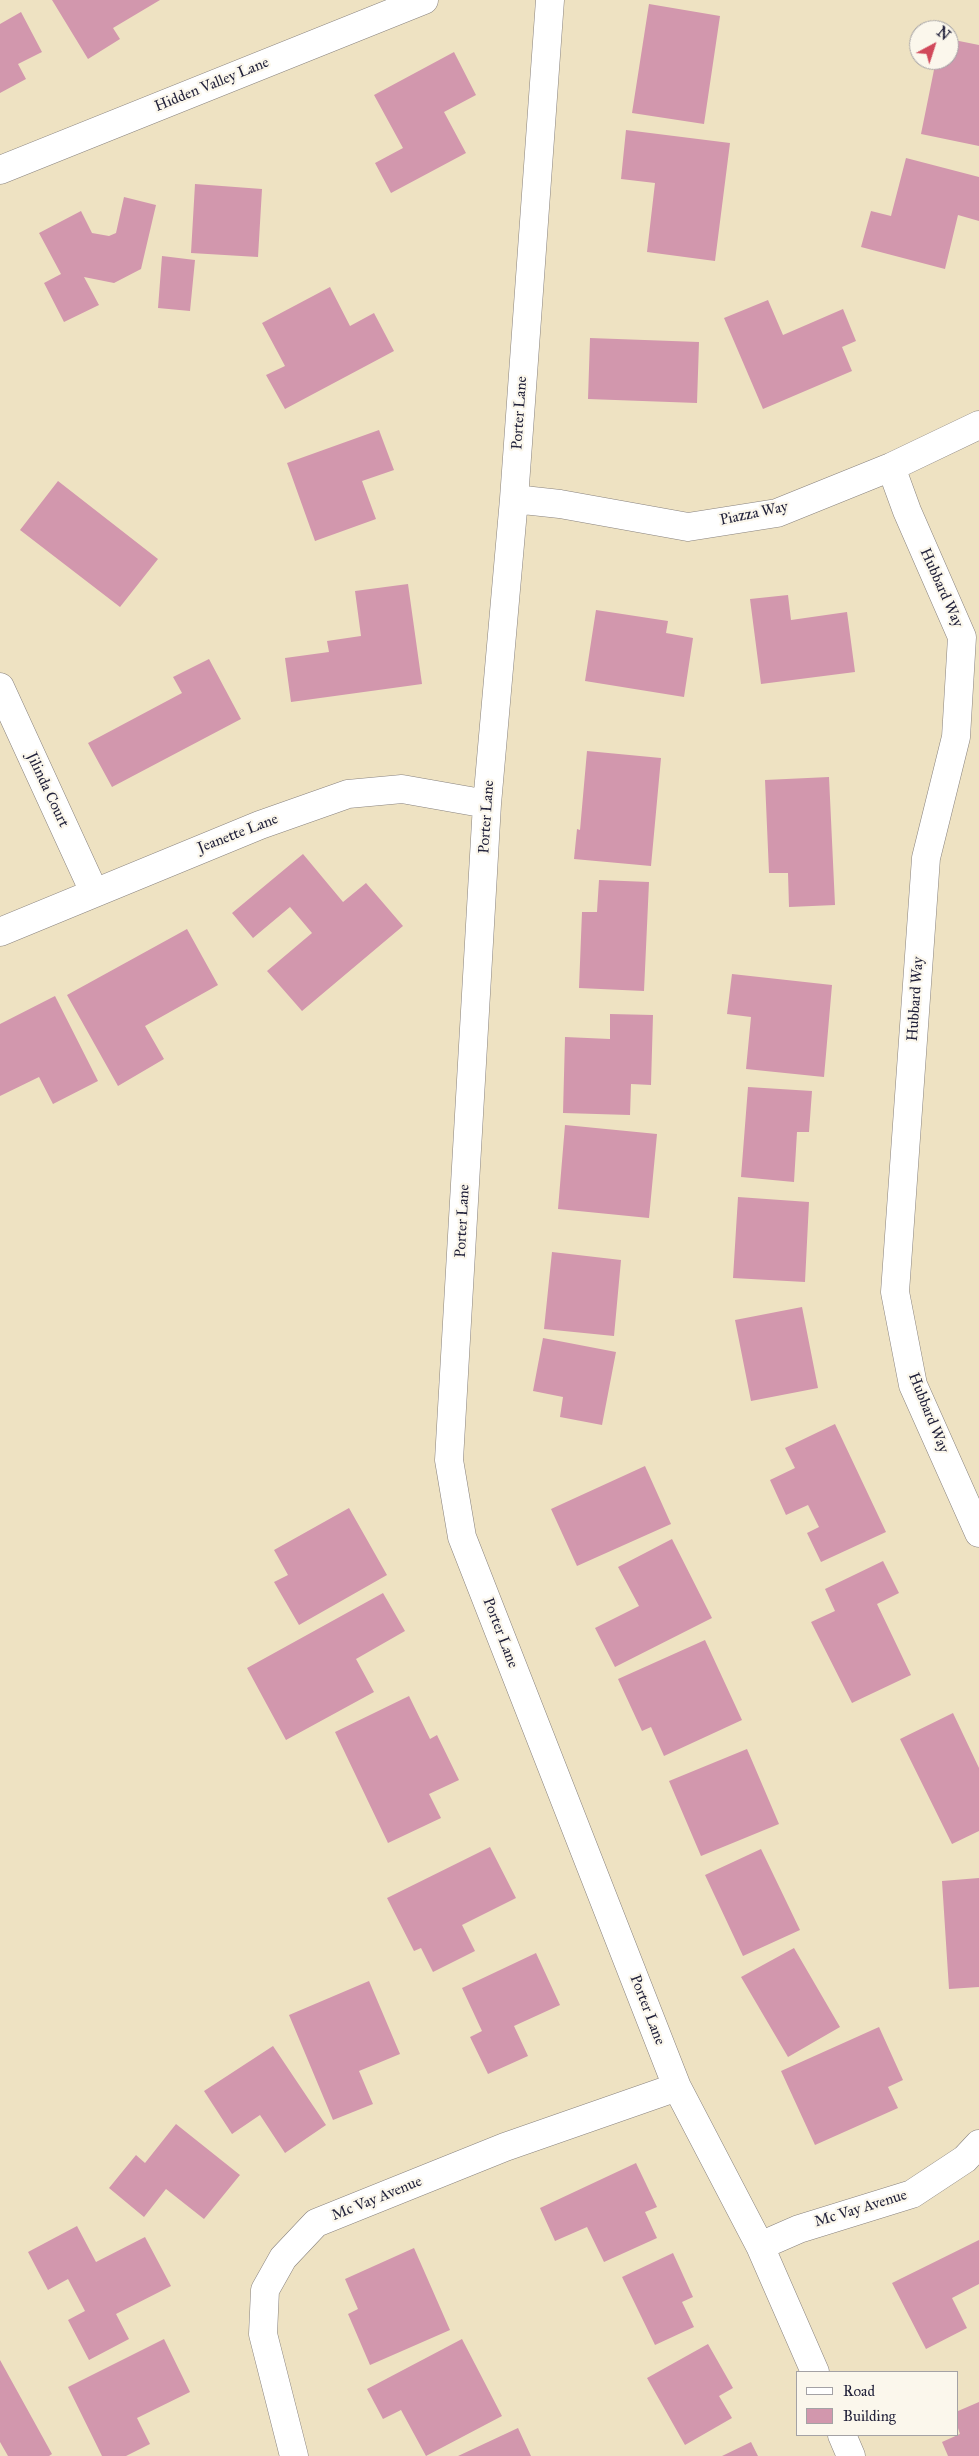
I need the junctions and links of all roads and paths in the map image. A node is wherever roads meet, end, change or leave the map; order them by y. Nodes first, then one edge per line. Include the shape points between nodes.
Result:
1 (424, 0) edge
2 (550, 0) edge
3 (0, 170) edge
4 (979, 425) edge
5 (891, 467) junction
6 (514, 499) junction
7 (0, 687) edge
8 (487, 804) junction
9 (94, 892) junction
10 (0, 932) edge
11 (979, 1533) edge
12 (678, 2087) junction
13 (979, 2144) edge
14 (760, 2246) junction
15 (815, 2371) edge
16 (842, 2436) edge
17 (293, 2456) edge
18 (851, 2456) edge

1 - 3 street, Hidden Valley Lane
2 - 6 street, Porter Lane
4 - 5 street, Piazza Way
5 - 6 street, Piazza Way via 777,513 688,527
5 - 11 street, Hubbard Way via 962,637 956,737 926,858 895,1292 913,1384
6 - 8 street, Porter Lane
7 - 9 street, Jilinda Court
8 - 9 street, Jeanette Lane via 402,789 348,794 260,825
8 - 12 street, Porter Lane via 450,1460 462,1537
9 - 10 street, Jeanette Lane
12 - 14 street, Porter Lane
12 - 17 street, Mc Vay Avenue via 505,2147 316,2224 282,2258 265,2290 263,2334
13 - 14 street, Mc Vay Avenue via 965,2159 912,2194 799,2229
14 - 15 street, Porter Lane
16 - 18 street

